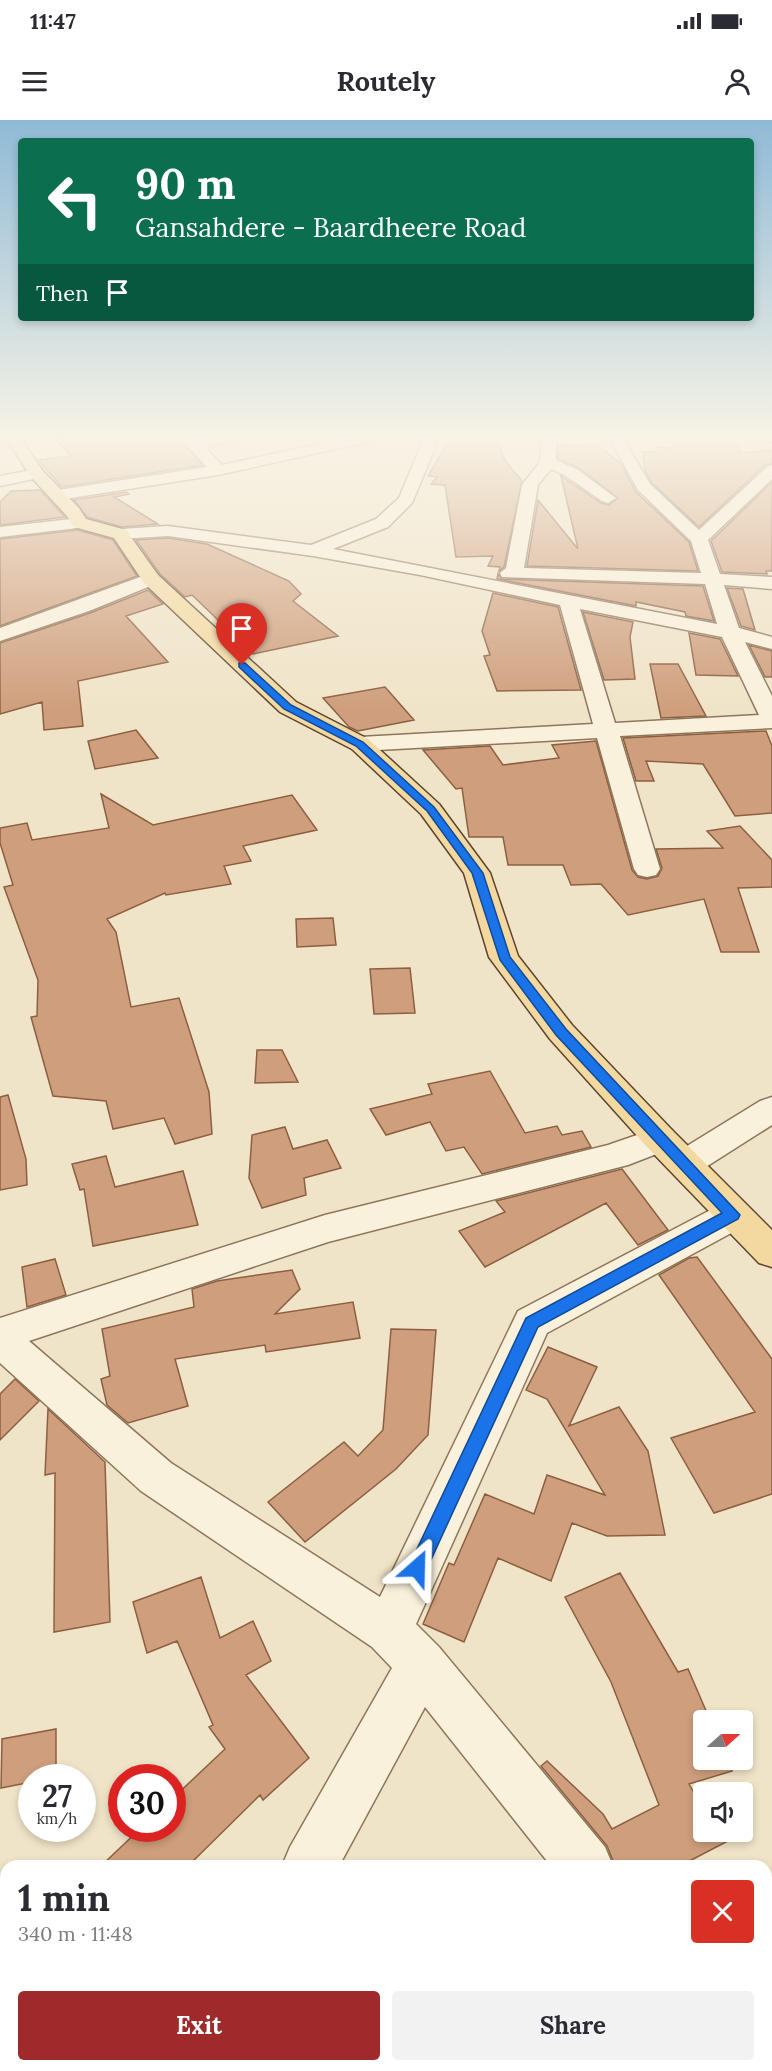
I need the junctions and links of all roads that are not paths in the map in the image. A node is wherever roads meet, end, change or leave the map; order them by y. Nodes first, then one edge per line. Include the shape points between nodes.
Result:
1 (44, 527) edge
2 (95, 527) edge
3 (370, 527) edge
4 (522, 527) edge
5 (686, 527) edge
6 (712, 527) edge
7 (0, 532) edge
8 (120, 534) junction
9 (699, 539) junction
10 (312, 551) junction
11 (420, 570) junction
12 (514, 573) junction
13 (151, 579) junction
14 (714, 579) junction
15 (772, 582) edge
16 (568, 600) junction
17 (730, 632) junction
18 (0, 635) edge
19 (772, 643) edge
20 (772, 720) edge
21 (604, 729) junction
22 (360, 744) junction
23 (647, 869) dead end
24 (772, 1109) edge
25 (673, 1151) junction
26 (733, 1215) junction
27 (772, 1252) edge
28 (0, 1334) edge
29 (0, 1340) edge
30 (405, 1647) junction
31 (312, 1860) edge
32 (581, 1860) edge

1 - 7 street
2 - 8 main road
3 - 10 street
4 - 12 street
5 - 9 street
6 - 9 street
8 - 10 street via 168,531
8 - 13 main road
9 - 14 street
10 - 11 street
11 - 12 street
11 - 16 street
12 - 14 street
13 - 18 street
13 - 22 main road via 288,707
14 - 15 street
14 - 17 street
16 - 17 street
16 - 21 street
17 - 19 street
17 - 20 street
20 - 21 street
21 - 22 street
21 - 23 street
22 - 25 main road via 430,809 477,873 504,957 561,1032
24 - 25 street
25 - 26 main road
25 - 28 street via 615,1156 325,1229
26 - 27 main road
26 - 30 street via 532,1322
29 - 30 street via 156,1476
30 - 31 street
30 - 32 street

